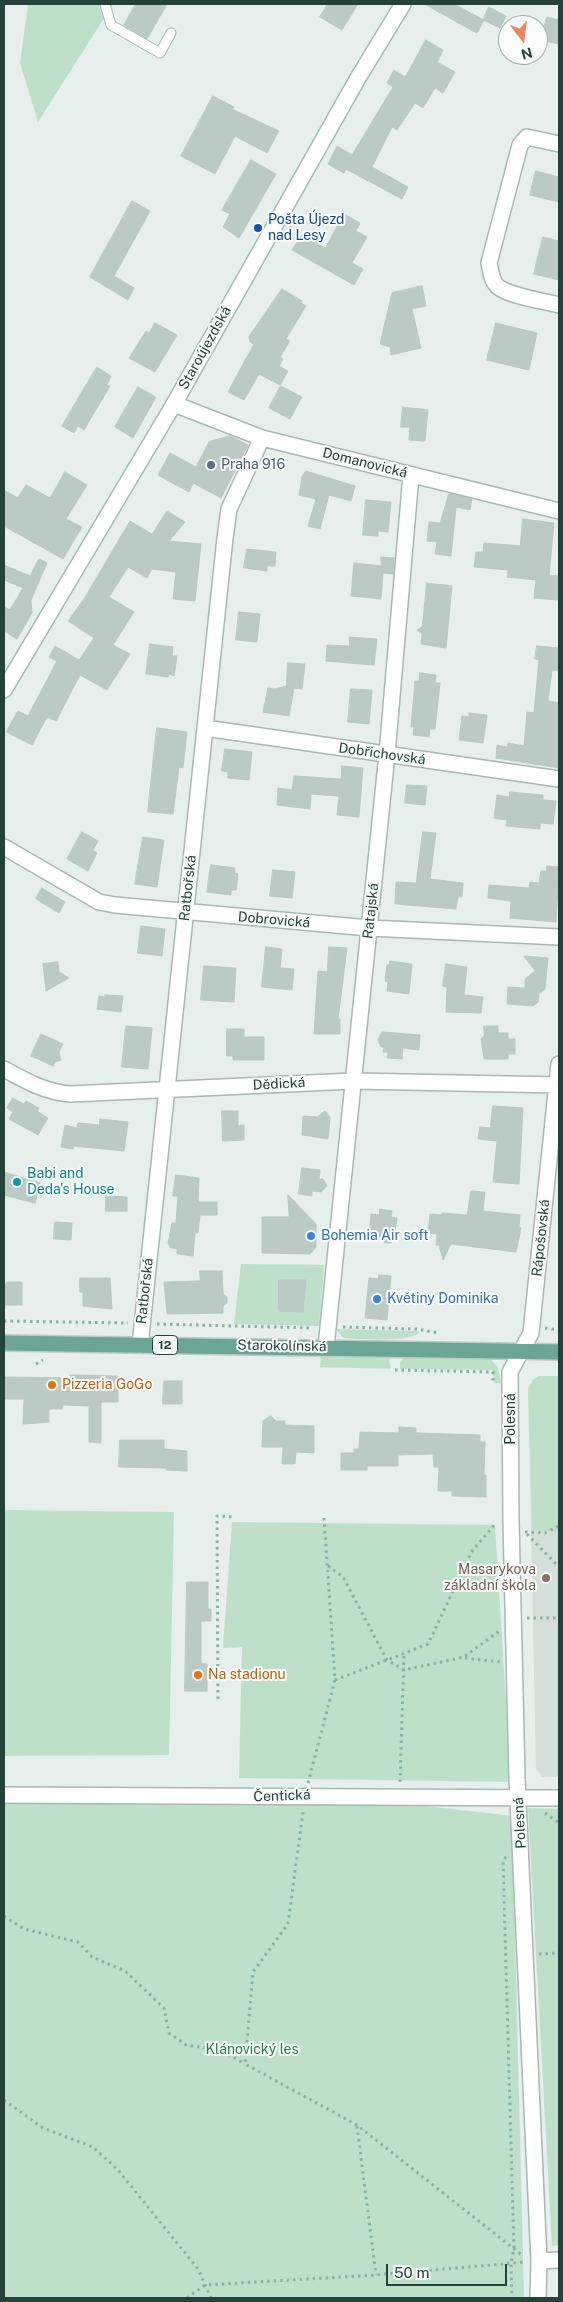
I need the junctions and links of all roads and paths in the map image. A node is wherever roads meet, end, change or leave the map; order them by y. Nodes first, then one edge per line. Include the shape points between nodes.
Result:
1 (105, 4) edge
2 (402, 4) edge
3 (171, 34) dead end
4 (559, 144) edge
5 (559, 305) edge
6 (174, 404) junction
7 (262, 438) junction
8 (411, 474) junction
9 (559, 511) edge
10 (4, 690) edge
11 (205, 728) junction
12 (387, 754) junction
13 (559, 779) edge
14 (4, 848) edge
15 (185, 913) junction
16 (369, 928) junction
17 (559, 937) edge
18 (559, 1064) edge
19 (4, 1069) edge
20 (353, 1081) junction
21 (558, 1085) edge
22 (167, 1090) junction
23 (4, 1321) edge
24 (142, 1324) junction
25 (335, 1327) dead end
26 (318, 1328) dead end
27 (435, 1333) dead end
28 (4, 1343) edge
29 (140, 1345) junction
30 (326, 1347) junction
31 (522, 1352) junction
32 (559, 1352) edge
33 (43, 1360) dead end
34 (36, 1364) dead end
35 (395, 1370) dead end
36 (493, 1387) dead end
37 (234, 1517) dead end
38 (324, 1518) dead end
39 (498, 1520) dead end
40 (559, 1526) edge
41 (327, 1565) junction
42 (559, 1568) edge
43 (559, 1618) edge
44 (520, 1619) junction
45 (404, 1653) junction
46 (464, 1658) junction
47 (387, 1660) junction
48 (515, 1664) junction
49 (404, 1670) junction
50 (335, 1680) junction
51 (218, 1699) dead end
52 (400, 1788) dead end
53 (4, 1795) edge
54 (306, 1795) junction
55 (518, 1798) junction
56 (559, 1798) edge
57 (520, 1839) junction
58 (4, 1916) edge
59 (559, 1952) edge
60 (526, 1955) junction
61 (246, 2064) junction
62 (4, 2100) edge
63 (357, 2125) junction
64 (514, 2249) junction
65 (559, 2260) edge
66 (539, 2261) junction
67 (511, 2263) junction
68 (376, 2275) junction
69 (205, 2285) junction
70 (187, 2298) edge
71 (211, 2298) edge
72 (512, 2298) edge
73 (538, 2298) edge

1 - 3 lane via 111,25 160,53
2 - 6 street, Staroújezdská
4 - 5 street via 532,137 523,141 490,263 496,285 504,291
6 - 7 street, Domanovická
6 - 10 street, Staroújezdská
7 - 8 street, Domanovická
7 - 11 street, Ratbořská via 229,509
8 - 9 street, Domanovická
8 - 12 street, Ratajská
11 - 12 street, Dobřichovská
11 - 15 street, Ratbořská
12 - 13 street, Dobřichovská
12 - 16 street, Ratajská
14 - 15 street, Dobrovická via 99,902
15 - 16 street, Dobrovická
15 - 22 street, Ratbořská
16 - 17 street, Dobrovická
16 - 20 street, Ratajská
18 - 21 street, Rápošovská
19 - 22 street, Dědická via 51,1092
20 - 21 street, Dědická
20 - 22 street, Dědická
20 - 30 street, Ratajská
21 - 31 street, Rápošovská via 531,1333
22 - 24 street, Ratbořská
23 - 24 path
24 - 26 path
24 - 29 street, Ratbořská
25 - 27 path via 416,1329
28 - 29 main road, Starokolínská / 12
29 - 30 main road, Starokolínská / 12
30 - 31 main road, Starokolínská / 12
31 - 32 main road, Starokolínská / 12
31 - 44 street, Polesná via 510,1372
33 - 34 path
35 - 36 path via 493,1372
37 - 51 path via 217,1516
38 - 41 path
39 - 45 path via 472,1551 428,1644
40 - 42 path via 545,1533 525,1532
41 - 47 path via 343,1577
41 - 50 path
43 - 44 path
44 - 46 path
44 - 48 street, Polesná
45 - 47 path
45 - 49 path
46 - 48 path
46 - 49 path
47 - 49 path
47 - 50 path
48 - 55 street, Polesná
49 - 52 path
50 - 54 path
53 - 54 street, Čentická
54 - 55 street, Čentická
54 - 61 path via 288,1924 253,1972
55 - 56 street, Čentická
55 - 57 street, Polesná
57 - 60 street, Polesná
57 - 64 path via 503,1860
58 - 61 path via 24,1929 78,1942 92,1957 125,1970 164,2008 169,2033 186,2045 221,2050
59 - 60 path
60 - 66 street, Polesná
61 - 63 path
62 - 69 path via 43,2128 93,2147 118,2170 198,2268
63 - 64 path
63 - 68 path
64 - 66 path via 528,2260
64 - 67 path
65 - 66 street
66 - 67 path
66 - 73 street, Polesná
67 - 68 path
67 - 72 path
68 - 69 path
69 - 70 path
69 - 71 path

